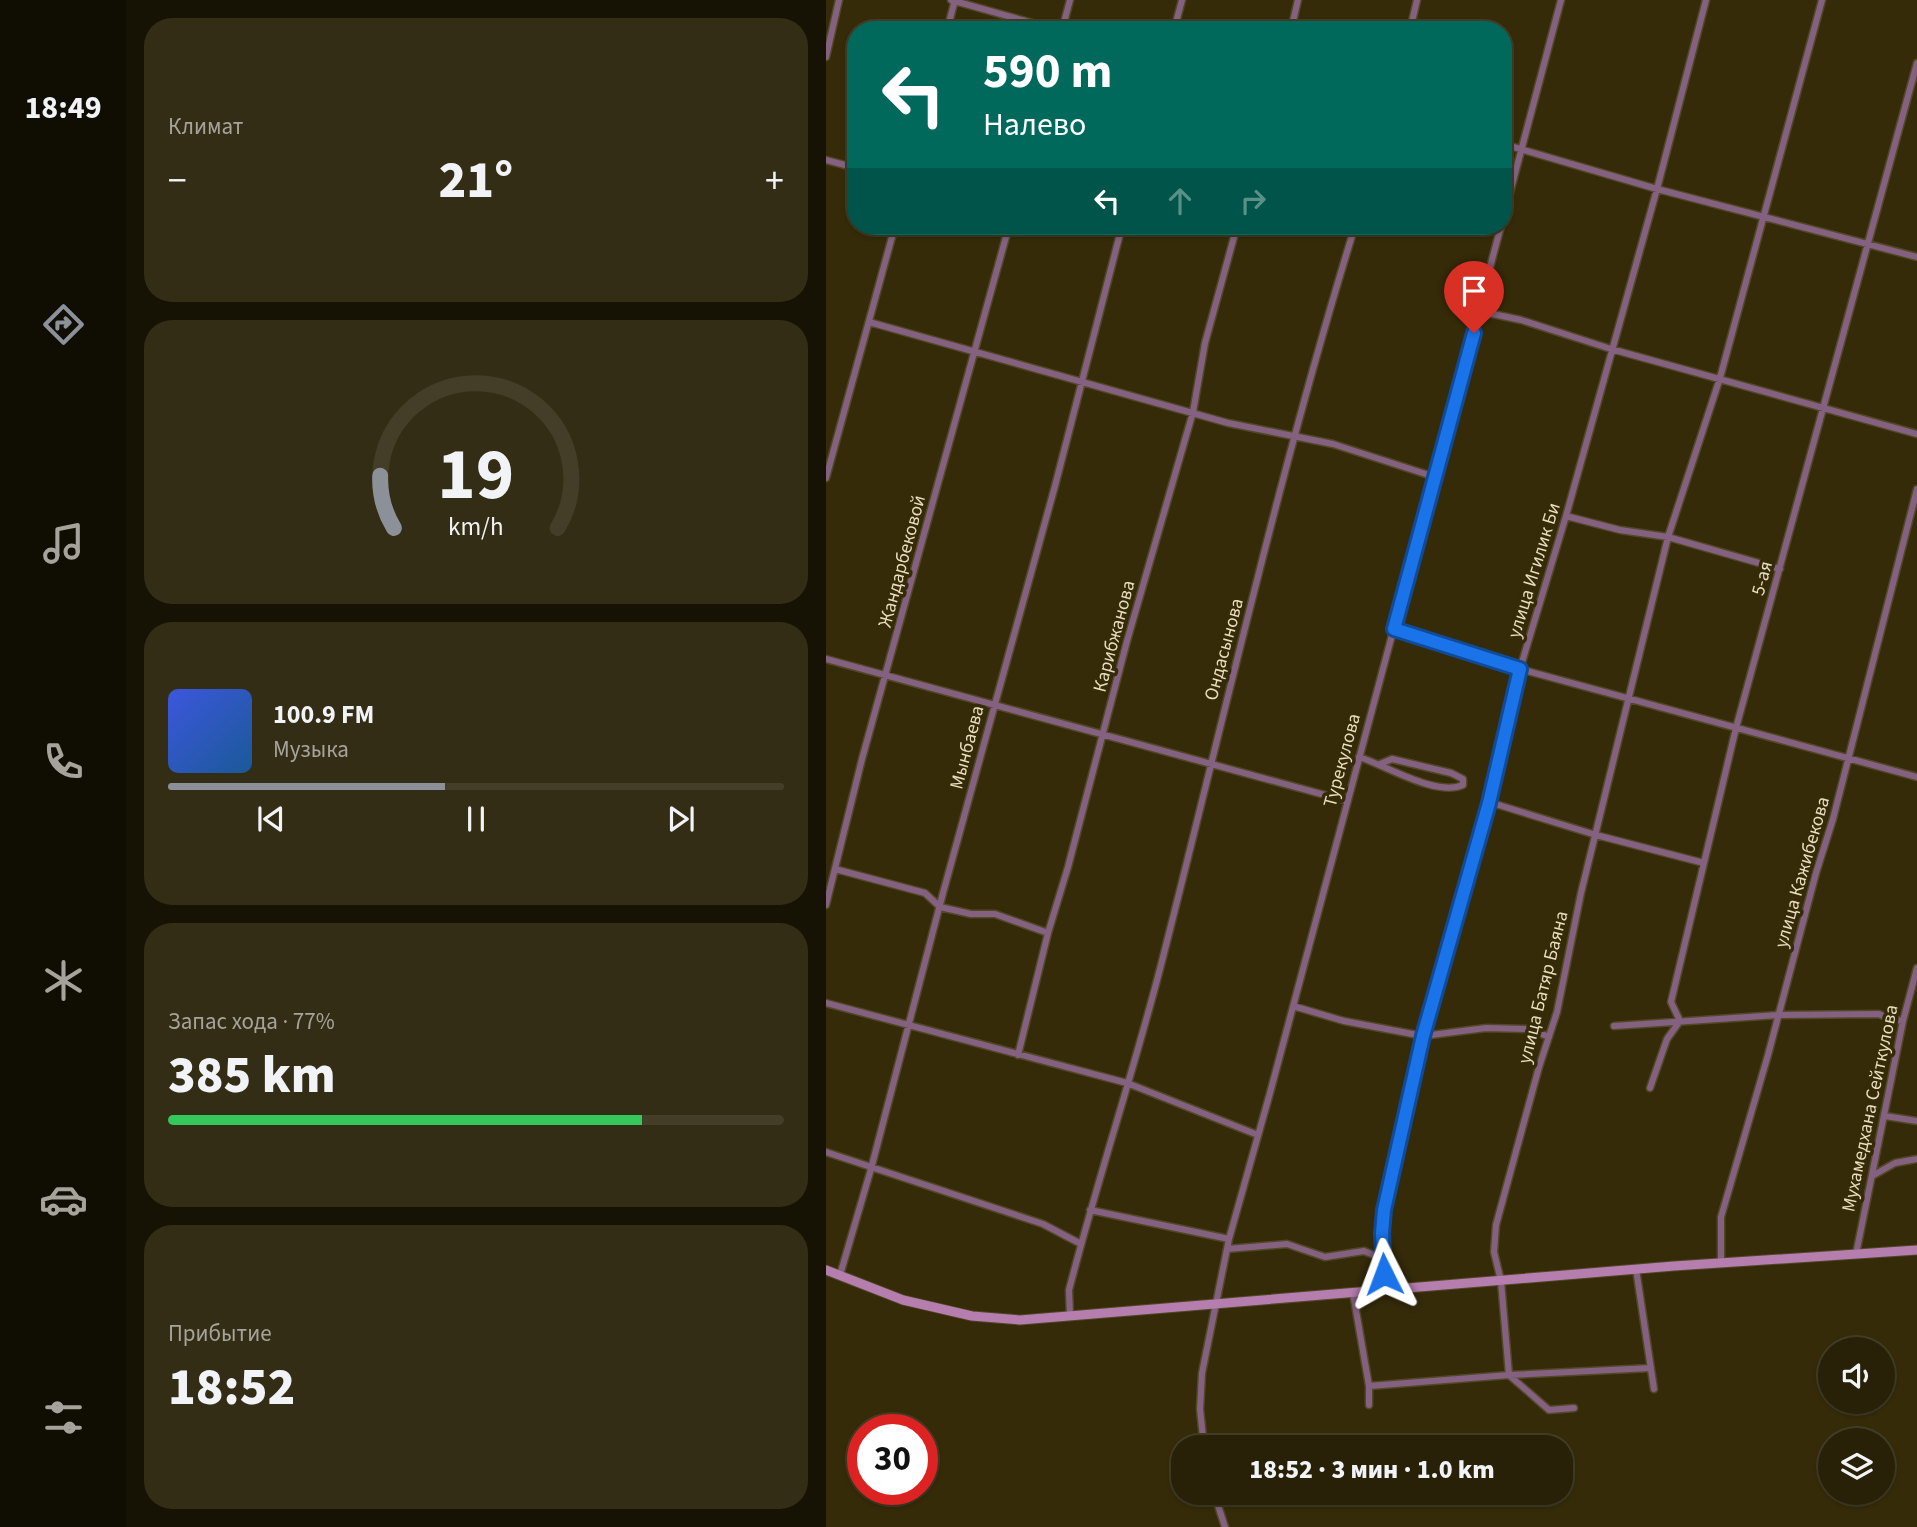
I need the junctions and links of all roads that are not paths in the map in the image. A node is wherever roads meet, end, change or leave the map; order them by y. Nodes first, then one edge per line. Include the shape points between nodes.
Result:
1 (839, 0) edge
2 (954, 0) edge
3 (1070, 0) edge
4 (1182, 0) edge
5 (1298, 0) edge
6 (1417, 0) edge
7 (1561, 0) edge
8 (1706, 0) edge
9 (1822, 0) edge
10 (949, 21) edge
11 (1028, 21) edge
12 (1062, 21) edge
13 (1176, 21) edge
14 (1293, 21) edge
15 (1412, 21) edge
16 (826, 57) edge
17 (1917, 63) edge
18 (1512, 146) edge
19 (1521, 149) junction
20 (826, 160) edge
21 (847, 166) edge
22 (1512, 184) edge
23 (1657, 189) junction
24 (1765, 217) junction
25 (893, 235) edge
26 (1007, 235) edge
27 (1120, 235) edge
28 (1235, 235) edge
29 (1353, 235) edge
30 (1500, 235) edge
31 (1869, 244) junction
32 (1917, 257) edge
33 (1479, 311) junction
34 (869, 322) junction
35 (1611, 349) junction
36 (975, 351) junction
37 (1720, 378) junction
38 (1081, 383) junction
39 (1824, 409) junction
40 (1193, 412) junction
41 (1917, 434) edge
42 (1295, 437) junction
43 (828, 464) edge
44 (1435, 477) junction
45 (826, 478) edge
46 (1917, 489) edge
47 (1566, 516) junction
48 (1668, 537) junction
49 (1780, 569) junction
50 (1394, 629) junction
51 (826, 659) edge
52 (1520, 669) junction
53 (886, 675) junction
54 (1630, 700) junction
55 (993, 705) junction
56 (1736, 728) junction
57 (1102, 734) junction
58 (1359, 757) junction
59 (1848, 758) junction
60 (1209, 763) junction
61 (1380, 764) junction
62 (1917, 777) edge
63 (1347, 801) junction
64 (1489, 803) junction
65 (1595, 835) junction
66 (1704, 863) junction
67 (835, 869) junction
68 (826, 905) edge
69 (940, 907) junction
70 (1048, 933) junction
71 (1917, 968) edge
72 (826, 1003) edge
73 (1293, 1006) junction
74 (1778, 1015) junction
75 (1680, 1021) junction
76 (1903, 1021) junction
77 (909, 1026) junction
78 (1614, 1026) dead end
79 (1423, 1036) junction
80 (1549, 1037) junction
81 (1018, 1055) junction
82 (1127, 1083) junction
83 (1650, 1088) dead end
84 (1885, 1116) junction
85 (1917, 1121) edge
86 (1258, 1135) junction
87 (826, 1152) edge
88 (1917, 1159) edge
89 (871, 1169) junction
90 (1872, 1176) junction
91 (1090, 1210) junction
92 (1229, 1239) junction
93 (1081, 1244) junction
94 (1227, 1249) junction
95 (1917, 1250) edge
96 (1856, 1255) junction
97 (1383, 1259) junction
98 (1721, 1263) junction
99 (1636, 1269) junction
100 (826, 1270) edge
101 (839, 1275) junction
102 (1501, 1281) junction
103 (1385, 1290) junction
104 (1353, 1293) junction
105 (1218, 1304) junction
106 (1070, 1316) junction
107 (1651, 1368) junction
108 (1509, 1375) junction
109 (1368, 1386) junction
110 (1654, 1389) dead end
111 (1369, 1405) dead end
112 (1574, 1408) dead end
113 (1203, 1435) edge
114 (1218, 1505) edge
115 (1225, 1527) edge

1 - 16 street
2 - 10 street
2 - 11 street
3 - 12 street
4 - 13 street
5 - 14 street
6 - 15 street
7 - 19 street
8 - 23 street, улица Игилик Би
9 - 24 street, улица Батяр Баяна
17 - 31 street, 5-ая
18 - 19 street
19 - 22 street
19 - 23 street
20 - 21 street
23 - 24 street
23 - 35 street, улица Игилик Би
24 - 31 street
24 - 37 street, улица Батяр Баяна
25 - 34 street
26 - 36 street, Жандарбековой
27 - 38 street, Мынбаева
28 - 40 street, Карибжанова via 1205,343
29 - 42 street, Ондасынова
30 - 33 street, Турекулова
31 - 32 street
31 - 39 street, 5-ая
33 - 35 street
33 - 44 street, Турекулова
34 - 36 street
34 - 43 street
35 - 37 street
35 - 47 street, улица Игилик Би
36 - 38 street
36 - 53 street, Жандарбековой
37 - 39 street
37 - 48 street, улица Батяр Баяна
38 - 40 street
38 - 55 street, Мынбаева
39 - 41 street
39 - 49 street, 5-ая
40 - 42 street
40 - 57 street, Карибжанова
42 - 44 street via 1333,444
42 - 60 street, Ондасынова
43 - 45 street
44 - 50 street, Турекулова
46 - 59 street, улица Кажибекова
47 - 48 street
47 - 52 street, улица Игилик Би
48 - 49 street
48 - 54 street, улица Батяр Баяна
49 - 56 street, 5-ая
50 - 52 street
50 - 58 street, Турекулова
51 - 53 street
52 - 54 street
52 - 64 street, улица Игилик Би
53 - 55 street
53 - 67 street, Жандарбековой
54 - 56 street
54 - 65 street, улица Батяр Баяна
55 - 57 street
55 - 69 street, Мынбаева
56 - 59 street
56 - 66 street, 5-ая
57 - 60 street
57 - 70 street, Карибжанова
58 - 61 street
58 - 63 street, Турекулова
59 - 62 street
59 - 74 street, улица Кажибекова
60 - 63 street
60 - 82 street, Ондасынова
61 - 61 street via 1392,759 1451,773 1463,779 1463,785 1430,784
63 - 73 street, Турекулова
64 - 65 street
64 - 79 street, улица Игилик Би
65 - 66 street
65 - 80 street, улица Батяр Баяна
66 - 75 street, 5-ая via 1671,1002
67 - 68 street, Жандарбековой
67 - 69 street via 925,893
69 - 70 street via 995,914
69 - 77 street, Мынбаева
70 - 81 street, Карибжанова
71 - 76 street, Мухамедхана Сейткулова
72 - 77 street
73 - 79 street
73 - 86 street, Турекулова
74 - 75 street
74 - 76 street via 1879,1014
74 - 98 street, улица Кажибекова via 1721,1217
75 - 78 street
75 - 83 street via 1667,1039
76 - 84 street, Мухамедхана Сейткулова
77 - 81 street
77 - 89 street, Мынбаева
79 - 80 street via 1486,1028 1530,1030
79 - 97 street, улица Игилик Би via 1384,1210
80 - 102 street, улица Батяр Баяна via 1496,1225 1494,1252
81 - 82 street
82 - 86 street
82 - 91 street, Ондасынова
84 - 85 street
84 - 90 street, Мухамедхана Сейткулова
86 - 92 street, Турекулова
87 - 89 street
88 - 90 street via 1895,1163
89 - 93 street via 1043,1224
89 - 101 street, Мынбаева
90 - 96 street, Мухамедхана Сейткулова
91 - 92 street
91 - 93 street, Ондасынова
92 - 94 street, Турекулова
93 - 106 street, Ондасынова via 1069,1290
94 - 97 street via 1287,1244 1325,1257 1364,1251
94 - 105 street, Турекулова
95 - 96 main road
96 - 98 main road
97 - 103 street, улица Игилик Би
98 - 99 main road
99 - 102 main road
99 - 107 street
100 - 101 main road
101 - 106 main road via 903,1300 972,1316 1020,1320
102 - 103 main road
102 - 108 street, улица Батяр Баяна
103 - 104 main road
104 - 105 main road
104 - 109 street
105 - 106 main road
105 - 113 street, Турекулова via 1202,1373
107 - 108 street
107 - 110 street
108 - 109 street
108 - 112 street via 1549,1410
109 - 111 street
114 - 115 street

